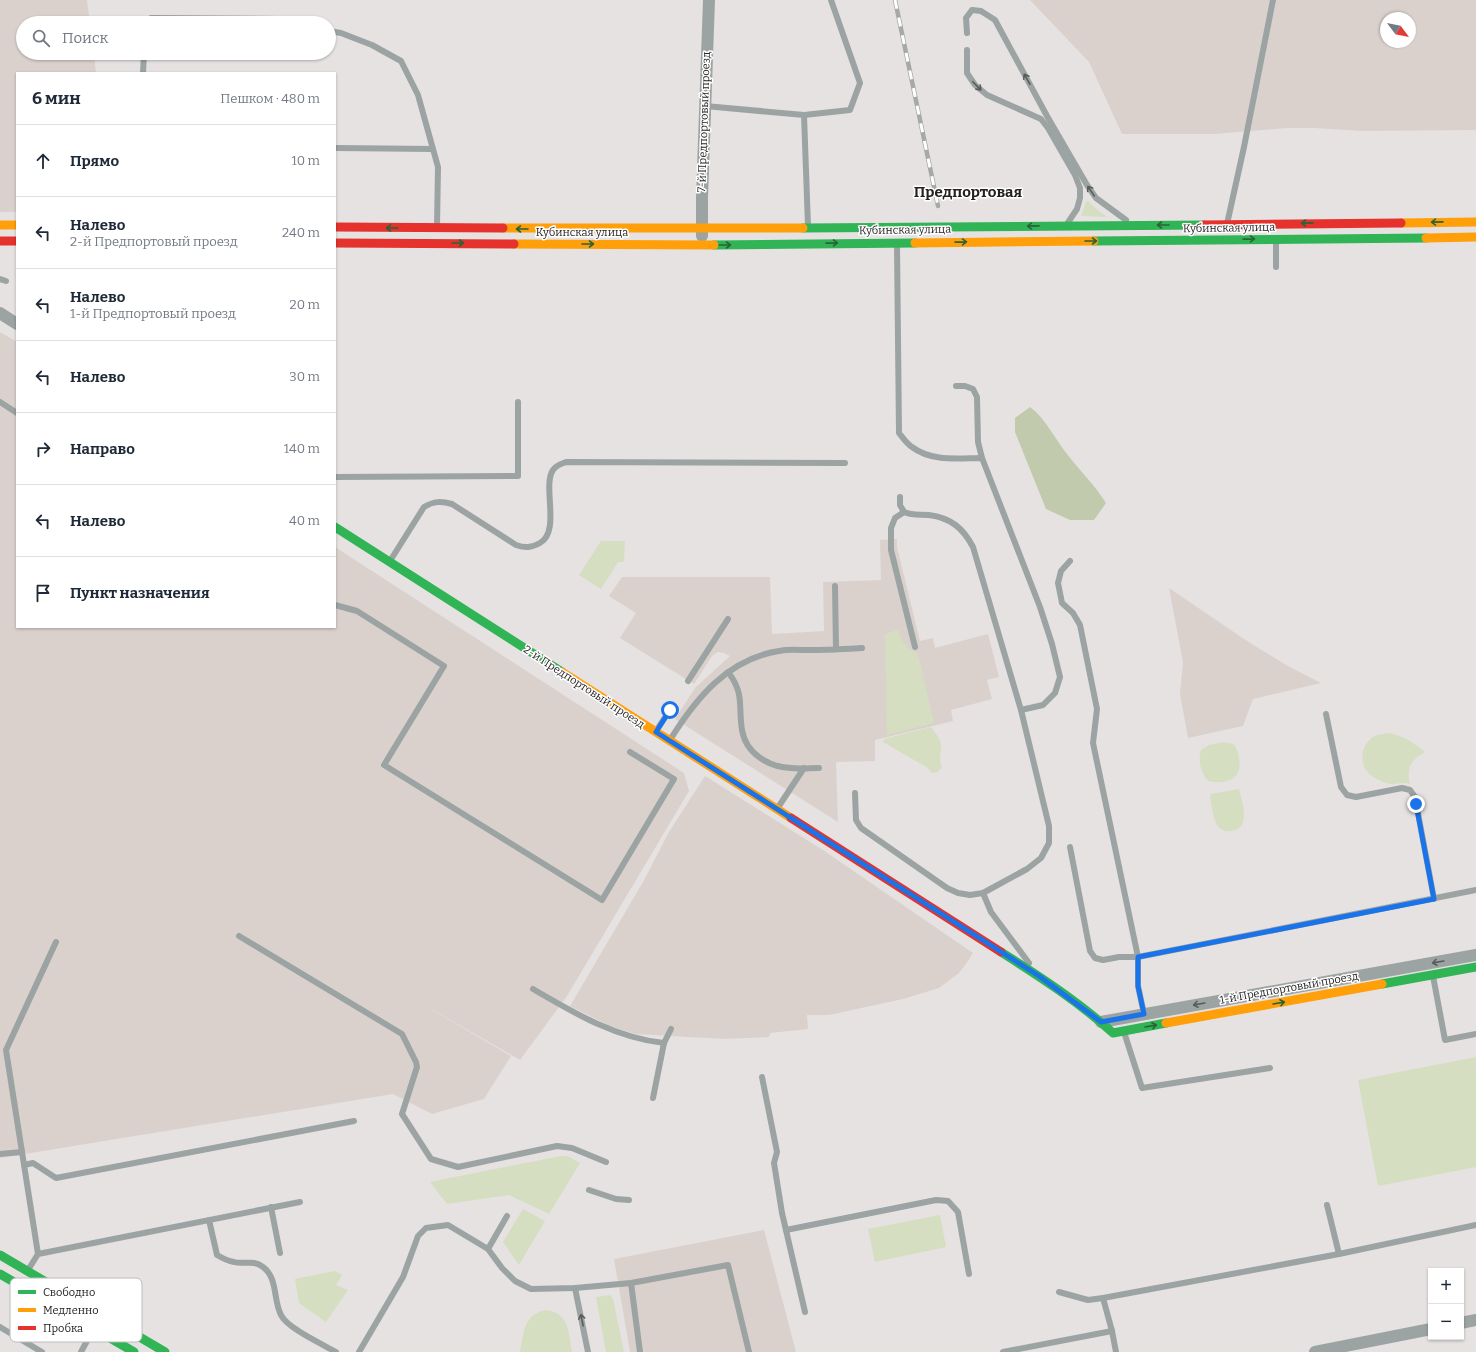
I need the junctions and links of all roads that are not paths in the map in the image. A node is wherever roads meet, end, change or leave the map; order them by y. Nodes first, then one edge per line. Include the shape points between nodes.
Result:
1 (709, 0) edge
2 (831, 0) edge
3 (1273, 0) edge
4 (336, 32) edge
5 (967, 33) dead end
6 (967, 50) dead end
7 (144, 60) edge
8 (143, 72) edge
9 (705, 106) junction
10 (804, 115) junction
11 (336, 148) edge
12 (433, 149) junction
13 (1476, 222) edge
14 (1227, 224) junction
15 (1276, 224) junction
16 (0, 225) edge
17 (16, 225) edge
18 (1067, 225) junction
19 (1132, 225) junction
20 (897, 227) junction
21 (336, 228) edge
22 (437, 228) junction
23 (808, 228) junction
24 (650, 229) junction
25 (702, 229) junction
26 (1476, 237) edge
27 (1276, 239) junction
28 (1226, 240) junction
29 (0, 241) edge
30 (16, 241) edge
31 (897, 242) junction
32 (336, 243) edge
33 (438, 243) junction
34 (650, 244) junction
35 (808, 244) junction
36 (702, 245) junction
37 (1276, 267) dead end
38 (0, 313) edge
39 (16, 323) edge
40 (956, 386) dead end
41 (0, 402) edge
42 (518, 402) dead end
43 (16, 412) edge
44 (982, 458) junction
45 (845, 463) dead end
46 (336, 477) edge
47 (900, 497) dead end
48 (904, 512) junction
49 (336, 528) edge
50 (1070, 561) dead end
51 (389, 562) junction
52 (835, 586) dead end
53 (336, 605) edge
54 (728, 619) dead end
55 (915, 646) dead end
56 (862, 648) dead end
57 (836, 649) junction
58 (728, 672) junction
59 (688, 681) dead end
60 (670, 710) dead end
61 (1021, 710) junction
62 (1326, 714) dead end
63 (656, 732) junction
64 (669, 741) junction
65 (630, 752) dead end
66 (804, 768) junction
67 (819, 768) dead end
68 (855, 793) dead end
69 (777, 810) junction
70 (1070, 847) dead end
71 (1476, 890) edge
72 (982, 893) junction
73 (1434, 899) junction
74 (239, 936) dead end
75 (56, 942) dead end
76 (1476, 955) edge
77 (1138, 957) junction
78 (1476, 967) edge
79 (1433, 975) junction
80 (1039, 976) junction
81 (533, 989) dead end
82 (1144, 1014) junction
83 (1101, 1022) junction
84 (671, 1029) dead end
85 (1123, 1031) junction
86 (1113, 1033) joint
87 (1476, 1034) edge
88 (664, 1043) junction
89 (1270, 1068) dead end
90 (762, 1077) dead end
91 (653, 1098) dead end
92 (354, 1121) dead end
93 (22, 1152) junction
94 (0, 1154) edge
95 (606, 1162) dead end
96 (24, 1165) junction
97 (589, 1190) dead end
98 (629, 1200) dead end
99 (300, 1202) dead end
100 (1327, 1205) dead end
101 (271, 1208) junction
102 (507, 1216) dead end
103 (209, 1220) junction
104 (1476, 1225) edge
105 (786, 1230) junction
106 (488, 1249) junction
107 (280, 1253) dead end
108 (38, 1254) junction
109 (1339, 1254) junction
110 (0, 1255) edge
111 (27, 1272) junction
112 (0, 1274) edge
113 (969, 1274) dead end
114 (23, 1278) edge
115 (36, 1278) edge
116 (10, 1280) edge
117 (631, 1283) junction
118 (575, 1288) junction
119 (1059, 1292) dead end
120 (1103, 1298) junction
121 (805, 1312) dead end
122 (1476, 1320) edge
123 (1464, 1322) edge
124 (0, 1327) edge
125 (1428, 1330) edge
126 (1112, 1331) junction
127 (10, 1333) edge
128 (142, 1339) edge
129 (25, 1342) edge
130 (87, 1342) edge
131 (121, 1342) edge
132 (136, 1342) edge
133 (1330, 1350) edge
134 (132, 1351) edge
135 (42, 1352) edge
136 (81, 1352) edge
137 (165, 1352) edge
138 (336, 1352) edge
139 (358, 1352) edge
140 (588, 1352) edge
141 (640, 1352) edge
142 (749, 1352) edge
143 (1003, 1352) edge
144 (1116, 1352) edge
145 (1315, 1352) edge

1 - 9 street, 7-й Предпортовый проезд
2 - 10 lane via 860,83 850,110
3 - 14 lane
4 - 12 lane via 401,61 418,95
19 -> 5 lane via 1096,198 1087,185 995,20 981,11 972,10 966,18
6 -> 18 lane via 968,73 975,85 987,95 1041,119 1075,175 1080,188 1080,198 1077,209
7 - 8 lane
9 - 10 lane
9 - 25 street, 7-й Предпортовый проезд
10 - 23 lane
11 - 12 lane
12 - 22 lane via 438,167
13 -> 15 main road, Кубинская улица
14 - 15 main road, Кубинская улица
14 -> 19 main road, Кубинская улица
14 - 28 lane
15 - 27 lane
16 - 17 main road
18 - 19 main road, Кубинская улица
18 -> 20 main road, Кубинская улица
20 - 23 main road, Кубинская улица
20 - 31 lane
22 -> 21 main road, Кубинская улица
24 -> 22 main road, Кубинская улица
22 - 33 lane
23 - 25 main road, Кубинская улица
23 - 35 lane
24 - 25 main road, Кубинская улица
24 - 34 lane
25 - 36 street, 7-й Предпортовый проезд
26 - 27 main road, Кубинская улица
28 -> 27 main road, Кубинская улица
27 - 37 lane
31 -> 28 main road, Кубинская улица
29 - 30 main road
35 -> 31 main road, Кубинская улица
31 - 44 lane via 899,434 911,447 926,456
32 - 33 main road, Кубинская улица
33 -> 34 main road, Кубинская улица
34 - 36 main road, Кубинская улица
36 -> 35 main road, Кубинская улица
38 - 39 street
40 - 44 lane via 973,389 977,397 978,442
41 - 43 lane
42 - 46 lane via 518,476
44 - 61 lane via 1040,607 1060,677 1055,693 1043,705
45 - 51 lane via 566,462 558,464 552,470 550,525 548,534 542,542 525,548 516,545 452,504 432,502 424,507
47 - 48 lane via 900,505
48 - 55 lane via 895,518 891,528 891,550
48 - 61 lane via 942,518 955,524 966,534 973,547
49 - 51 main road, 2-й Предпортовый проезд
50 - 77 lane via 1061,571 1058,582 1062,603 1080,625 1096,709 1093,743
51 - 63 main road, 2-й Предпортовый проезд
52 - 57 lane
53 - 65 lane via 357,611 444,666 384,765 602,900 674,780
54 - 59 lane
56 - 57 lane
57 - 58 lane via 780,651 758,656
58 - 64 lane via 701,696
58 - 66 lane via 740,693 742,730 750,750 774,765
60 - 63 lane
61 - 72 lane via 1049,826 1049,843 1041,858 1027,869
62 - 73 lane via 1341,787 1347,795 1356,797 1402,788 1410,790 1415,797
63 - 64 main road, 2-й Предпортовый проезд
64 - 69 main road, 2-й Предпортовый проезд
66 - 67 lane
66 - 69 lane
68 - 72 lane via 856,820 861,828 947,888 970,895
69 - 80 main road, 2-й Предпортовый проезд
70 - 77 lane via 1090,951 1095,958 1103,960
71 - 73 lane
72 - 80 lane via 991,912
73 - 77 lane
74 - 95 lane via 402,1034 417,1067 402,1114 431,1158 458,1168 557,1146 572,1148
75 - 93 lane via 6,1050
76 -> 82 street, 1-й Предпортовый проезд
77 - 82 lane via 1138,986
78 - 79 main road, 1-й Предпортовый проезд
85 -> 79 main road, 1-й Предпортовый проезд
79 - 87 lane via 1445,1040
80 - 83 main road, 2-й Предпортовый проезд
81 - 88 lane via 585,1018 611,1029 633,1037
82 - 83 street, 1-й Предпортовый проезд
83 - 86 main road, 2-й Предпортовый проезд
84 - 88 lane
85 - 86 main road, 1-й Предпортовый проезд
85 - 89 lane via 1142,1088
88 - 91 lane
90 - 105 lane via 777,1152 774,1163
92 - 96 lane via 56,1178 34,1163
93 - 94 lane
93 - 96 lane
96 - 108 lane
97 - 98 lane via 616,1200
99 - 101 lane
100 - 109 lane
101 - 103 lane
101 - 107 lane
102 - 106 lane
103 - 108 lane
103 - 138 lane via 217,1256 235,1263 253,1262 263,1266 270,1275 280,1314 285,1322
104 - 109 lane
105 - 113 lane via 936,1200 948,1201 958,1212
105 - 121 lane
106 - 118 lane via 515,1281 531,1289
106 - 139 lane via 448,1225 426,1228 418,1236 403,1277
108 - 111 lane
109 - 120 lane
110 - 111 main road
111 - 114 lane
111 - 115 main road
112 - 116 main road
117 - 118 lane
117 - 141 lane
117 - 142 lane via 728,1265
140 -> 118 lane
119 - 120 lane via 1088,1300
120 - 126 lane
122 - 123 street
124 - 127 lane
125 - 133 street
126 - 143 lane
126 - 144 lane
128 - 137 main road
129 - 135 lane
130 - 136 lane
131 - 134 main road
132 - 134 lane
133 - 145 street

